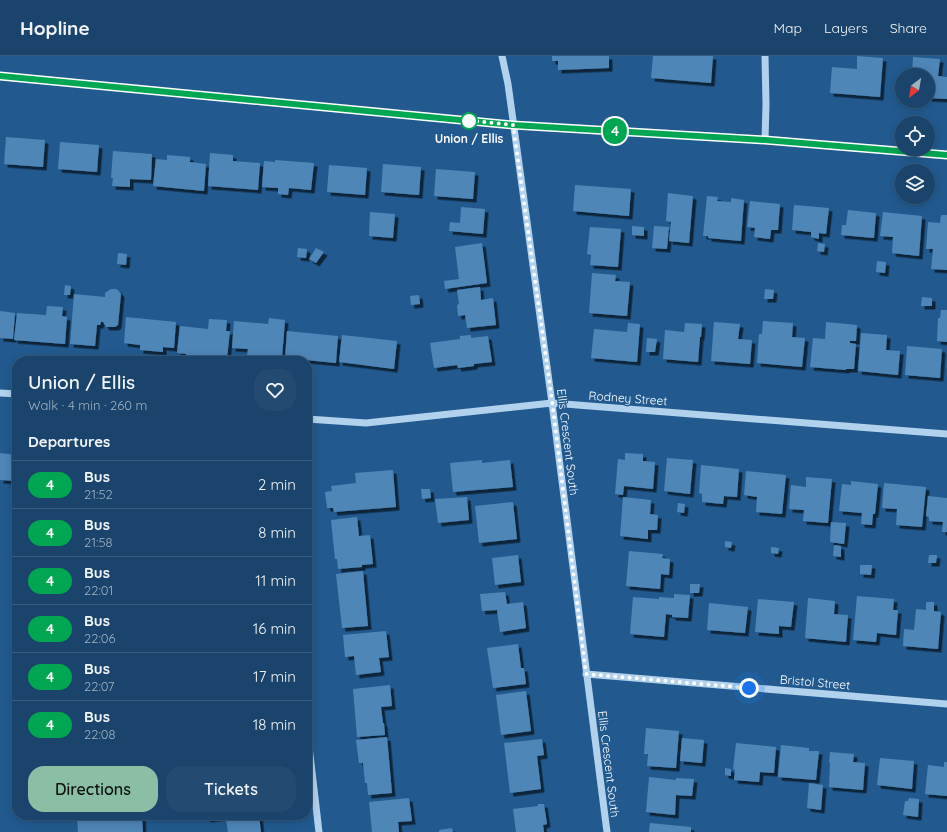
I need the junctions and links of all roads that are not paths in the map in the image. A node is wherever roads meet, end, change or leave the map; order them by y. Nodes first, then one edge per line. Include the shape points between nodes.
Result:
1 (502, 56) edge
2 (765, 56) edge
3 (0, 76) edge
4 (513, 125) junction
5 (765, 140) junction
6 (947, 155) edge
7 (0, 393) edge
8 (12, 394) edge
9 (552, 403) junction
10 (312, 419) edge
11 (947, 434) edge
12 (586, 674) junction
13 (947, 704) edge
14 (312, 772) edge
15 (319, 832) edge
16 (607, 832) edge

1 - 4 street, Ellis Crescent South
2 - 5 street
3 - 4 street
4 - 5 street
4 - 9 street, Ellis Crescent South
5 - 6 street
7 - 8 street
9 - 10 street, Rodney Street via 366,423
9 - 11 street, Rodney Street
9 - 12 street, Ellis Crescent South
12 - 13 street, Bristol Street
12 - 16 street, Ellis Crescent South
14 - 15 street

